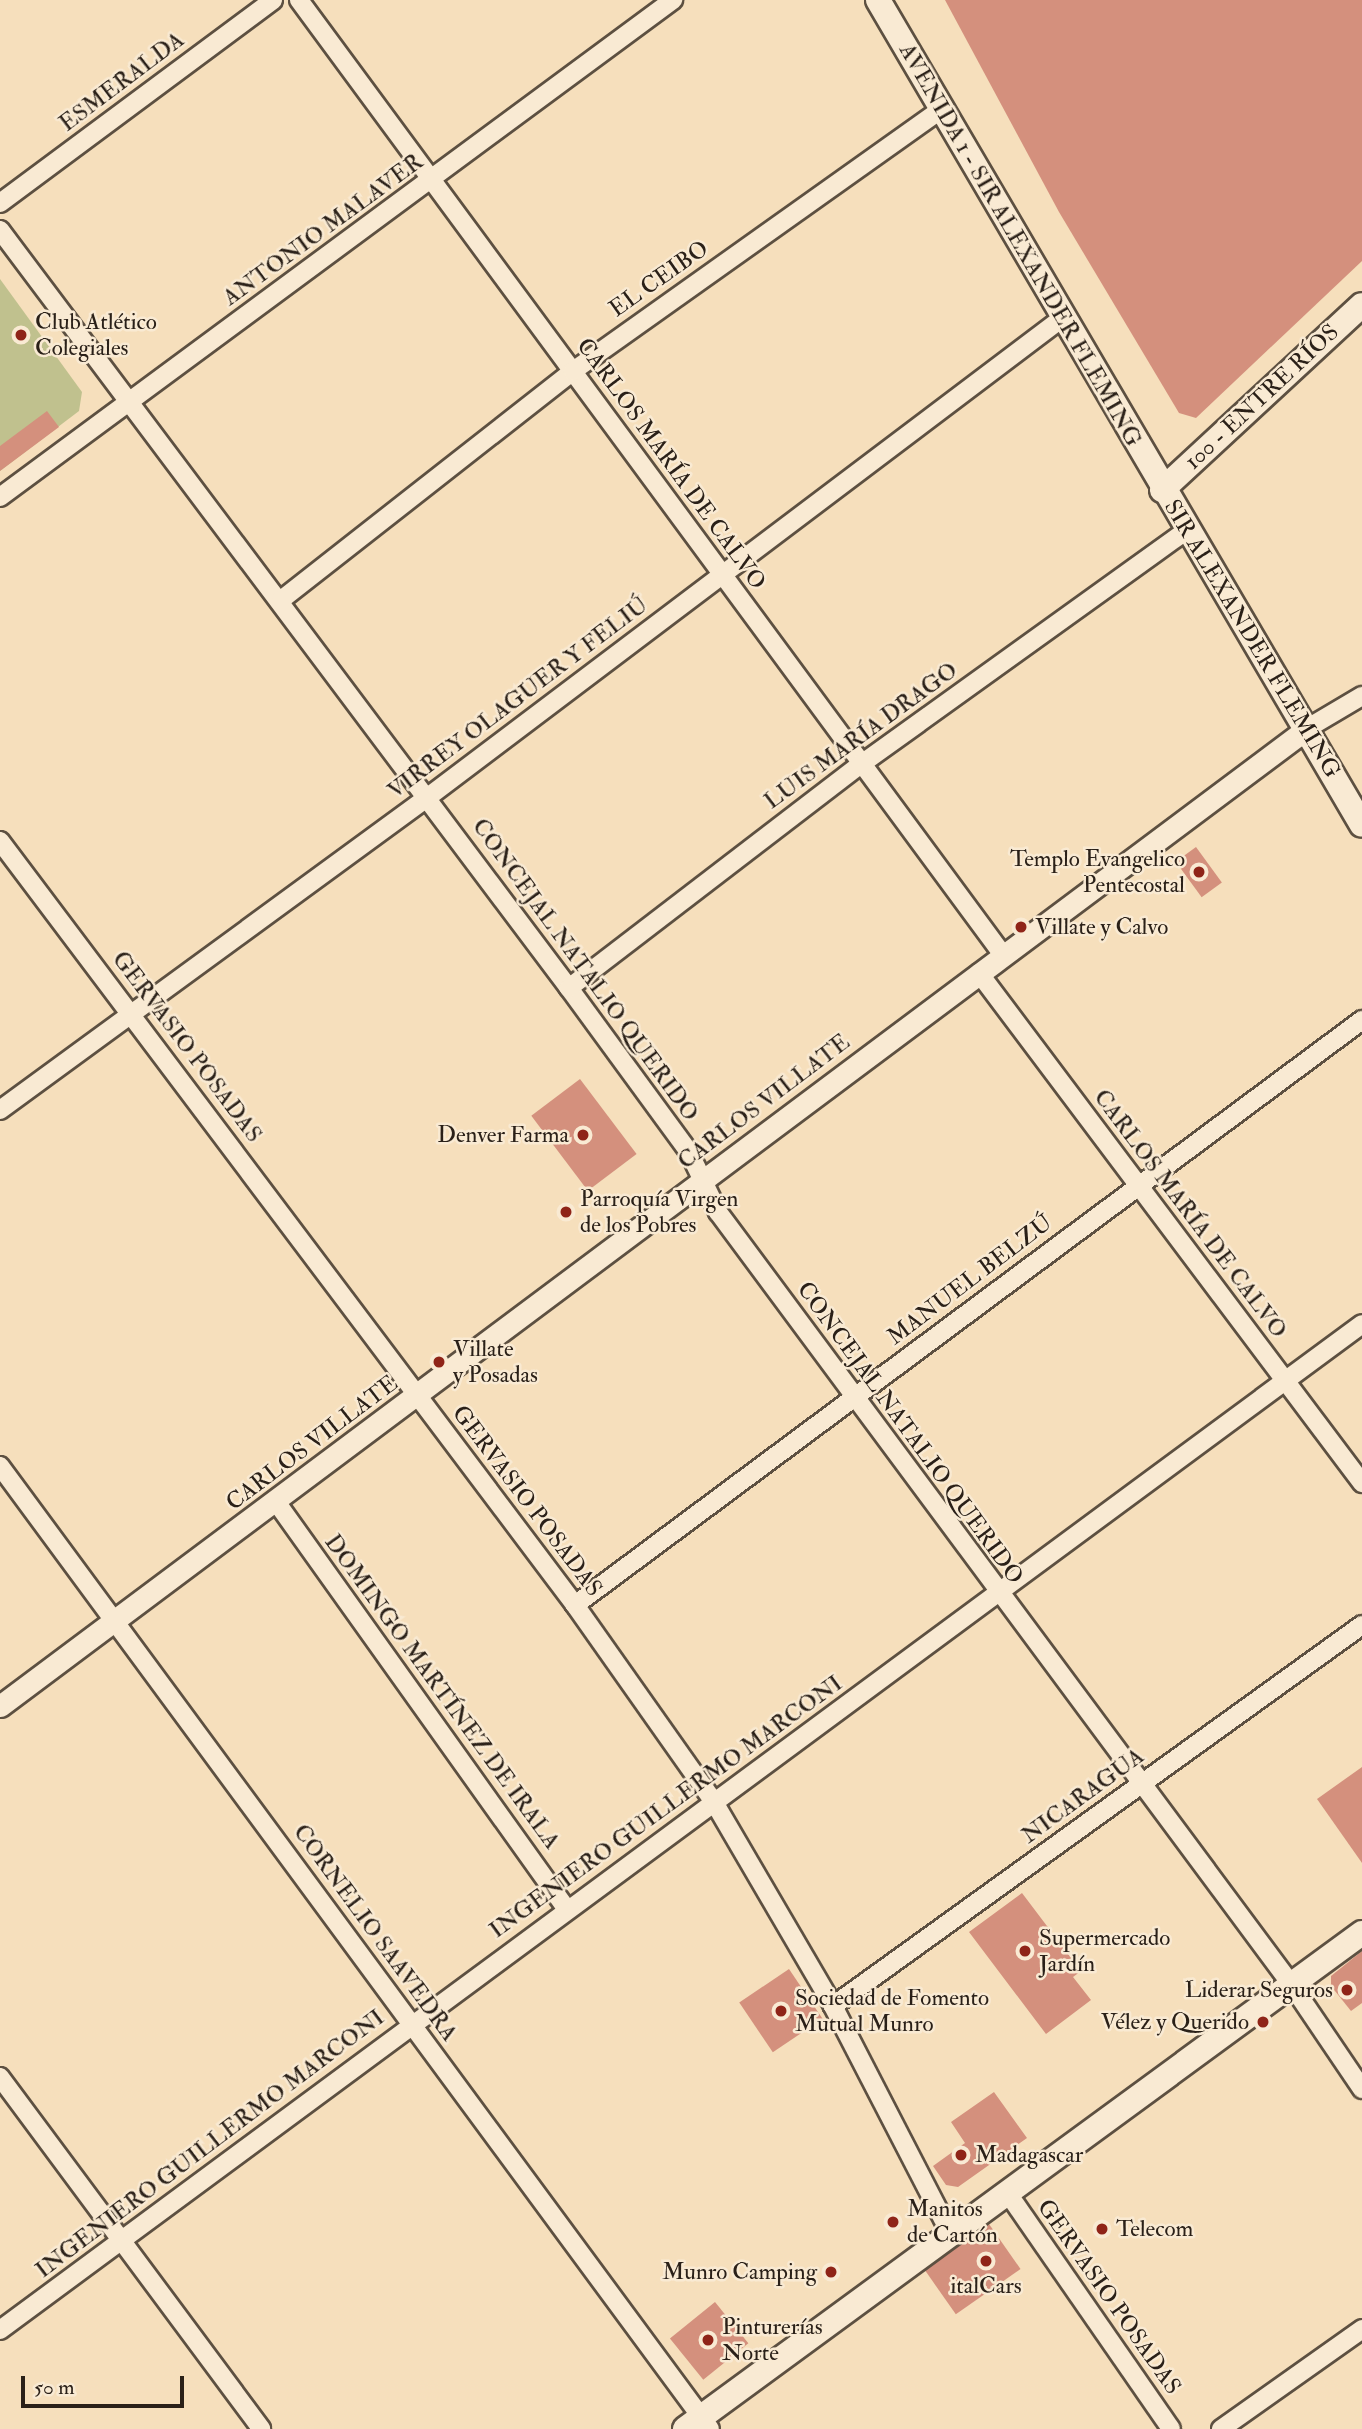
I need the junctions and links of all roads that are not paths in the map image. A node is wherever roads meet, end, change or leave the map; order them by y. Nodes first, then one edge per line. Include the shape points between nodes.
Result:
1 (273, 0) edge
2 (299, 0) edge
3 (673, 0) edge
4 (878, 0) edge
5 (940, 110) junction
6 (435, 178) junction
7 (0, 204) edge
8 (0, 230) edge
9 (1362, 305) edge
10 (1061, 319) junction
11 (573, 371) junction
12 (129, 402) junction
13 (1162, 490) junction
14 (0, 497) edge
15 (1186, 530) junction
16 (721, 576) junction
17 (281, 600) junction
18 (1362, 696) edge
19 (1308, 728) junction
20 (860, 765) junction
21 (428, 797) junction
22 (1362, 825) edge
23 (0, 841) edge
24 (1003, 955) junction
25 (979, 973) junction
26 (569, 988) junction
27 (131, 1013) junction
28 (1362, 1020) edge
29 (0, 1110) edge
30 (704, 1179) junction
31 (1139, 1185) junction
32 (1362, 1324) edge
33 (1284, 1381) junction
34 (418, 1397) junction
35 (853, 1398) junction
36 (0, 1466) edge
37 (1362, 1483) edge
38 (277, 1503) junction
39 (997, 1594) junction
40 (575, 1605) junction
41 (116, 1620) junction
42 (1362, 1625) edge
43 (0, 1706) edge
44 (1142, 1784) junction
45 (714, 1802) junction
46 (567, 1910) junction
47 (1362, 1933) edge
48 (1291, 1984) junction
49 (833, 2006) junction
50 (411, 2025) junction
51 (0, 2077) edge
52 (1362, 2088) edge
53 (1007, 2192) junction
54 (950, 2233) junction
55 (122, 2242) junction
56 (1362, 2329) edge
57 (0, 2330) edge
58 (699, 2425) edge
59 (261, 2429) edge
60 (1171, 2429) edge
61 (1220, 2429) edge

1 - 7 street, ESMERALDA
2 - 6 street, CARLOS MARÍA DE CALVO
3 - 6 street, ANTONIO MALAVER
4 - 5 main road, AVENIDA 1 - SIR ALEXANDER FLEMING
5 - 10 main road, AVENIDA 1 - SIR ALEXANDER FLEMING
5 - 11 street, EL CEIBO
6 - 11 street, CARLOS MARÍA DE CALVO
6 - 12 street, ANTONIO MALAVER
8 - 12 street, CONCEJAL NATALIO QUERIDO
9 - 13 main road, 100 - ENTRE RÍOS
10 - 13 main road, AVENIDA 1 - SIR ALEXANDER FLEMING
10 - 16 street, VIRREY OLAGUER Y FELIÚ
11 - 16 street, CARLOS MARÍA DE CALVO
11 - 17 street, EL CEIBO
12 - 14 street, ANTONIO MALAVER
12 - 17 street, CONCEJAL NATALIO QUERIDO
13 - 15 main road, SIR ALEXANDER FLEMING
15 - 19 main road, SIR ALEXANDER FLEMING
15 - 20 street, LUIS MARÍA DRAGO
16 - 20 street, CARLOS MARÍA DE CALVO
16 - 21 street, VIRREY OLAGUER Y FELIÚ
17 - 21 street, CONCEJAL NATALIO QUERIDO
18 - 19 street, CARLOS VILLATE
19 - 22 main road, SIR ALEXANDER FLEMING
19 - 24 street, CARLOS VILLATE
20 - 24 street, CARLOS MARÍA DE CALVO
20 - 26 street, LUIS MARÍA DRAGO
21 - 26 street, CONCEJAL NATALIO QUERIDO
21 - 27 street, VIRREY OLAGUER Y FELIÚ
23 - 27 street, GERVASIO POSADAS
24 - 25 street, CARLOS VILLATE
25 - 30 street, CARLOS VILLATE
25 - 31 street, CARLOS MARÍA DE CALVO
26 - 30 street, CONCEJAL NATALIO QUERIDO
27 - 29 street, VIRREY OLAGUER Y FELIÚ
27 - 34 street, GERVASIO POSADAS
28 - 31 street, MANUEL BELZÚ
30 - 34 street, CARLOS VILLATE
30 - 35 street, CONCEJAL NATALIO QUERIDO via 718,1212
31 - 33 street, CARLOS MARÍA DE CALVO
31 - 35 street, MANUEL BELZÚ
32 - 33 street, INGENIERO GUILLERMO MARCONI
33 - 37 street, CARLOS MARÍA DE CALVO
33 - 39 street, INGENIERO GUILLERMO MARCONI
34 - 38 street, CARLOS VILLATE
34 - 40 street, GERVASIO POSADAS
35 - 39 street, CONCEJAL NATALIO QUERIDO
35 - 40 street, MANUEL BELZÚ
36 - 41 street, CORNELIO SAAVEDRA
38 - 41 street, CARLOS VILLATE
38 - 46 street, DOMINGO MARTÍNEZ DE IRALA
39 - 44 street, CONCEJAL NATALIO QUERIDO
39 - 45 street, INGENIERO GUILLERMO MARCONI
40 - 45 street, GERVASIO POSADAS
41 - 43 street, CARLOS VILLATE
41 - 50 street, CORNELIO SAAVEDRA
42 - 44 street, NICARAGUA
44 - 48 street, CONCEJAL NATALIO QUERIDO
44 - 49 street, NICARAGUA
45 - 46 street, INGENIERO GUILLERMO MARCONI
45 - 49 street, GERVASIO POSADAS
46 - 50 street, INGENIERO GUILLERMO MARCONI
47 - 48 main road
48 - 52 street, CONCEJAL NATALIO QUERIDO
48 - 53 main road
49 - 54 street, GERVASIO POSADAS
50 - 55 street, INGENIERO GUILLERMO MARCONI
50 - 58 street, CORNELIO SAAVEDRA
51 - 55 street
53 - 54 main road
53 - 60 street, GERVASIO POSADAS
54 - 58 main road
55 - 57 street, INGENIERO GUILLERMO MARCONI
55 - 59 street
56 - 61 street

